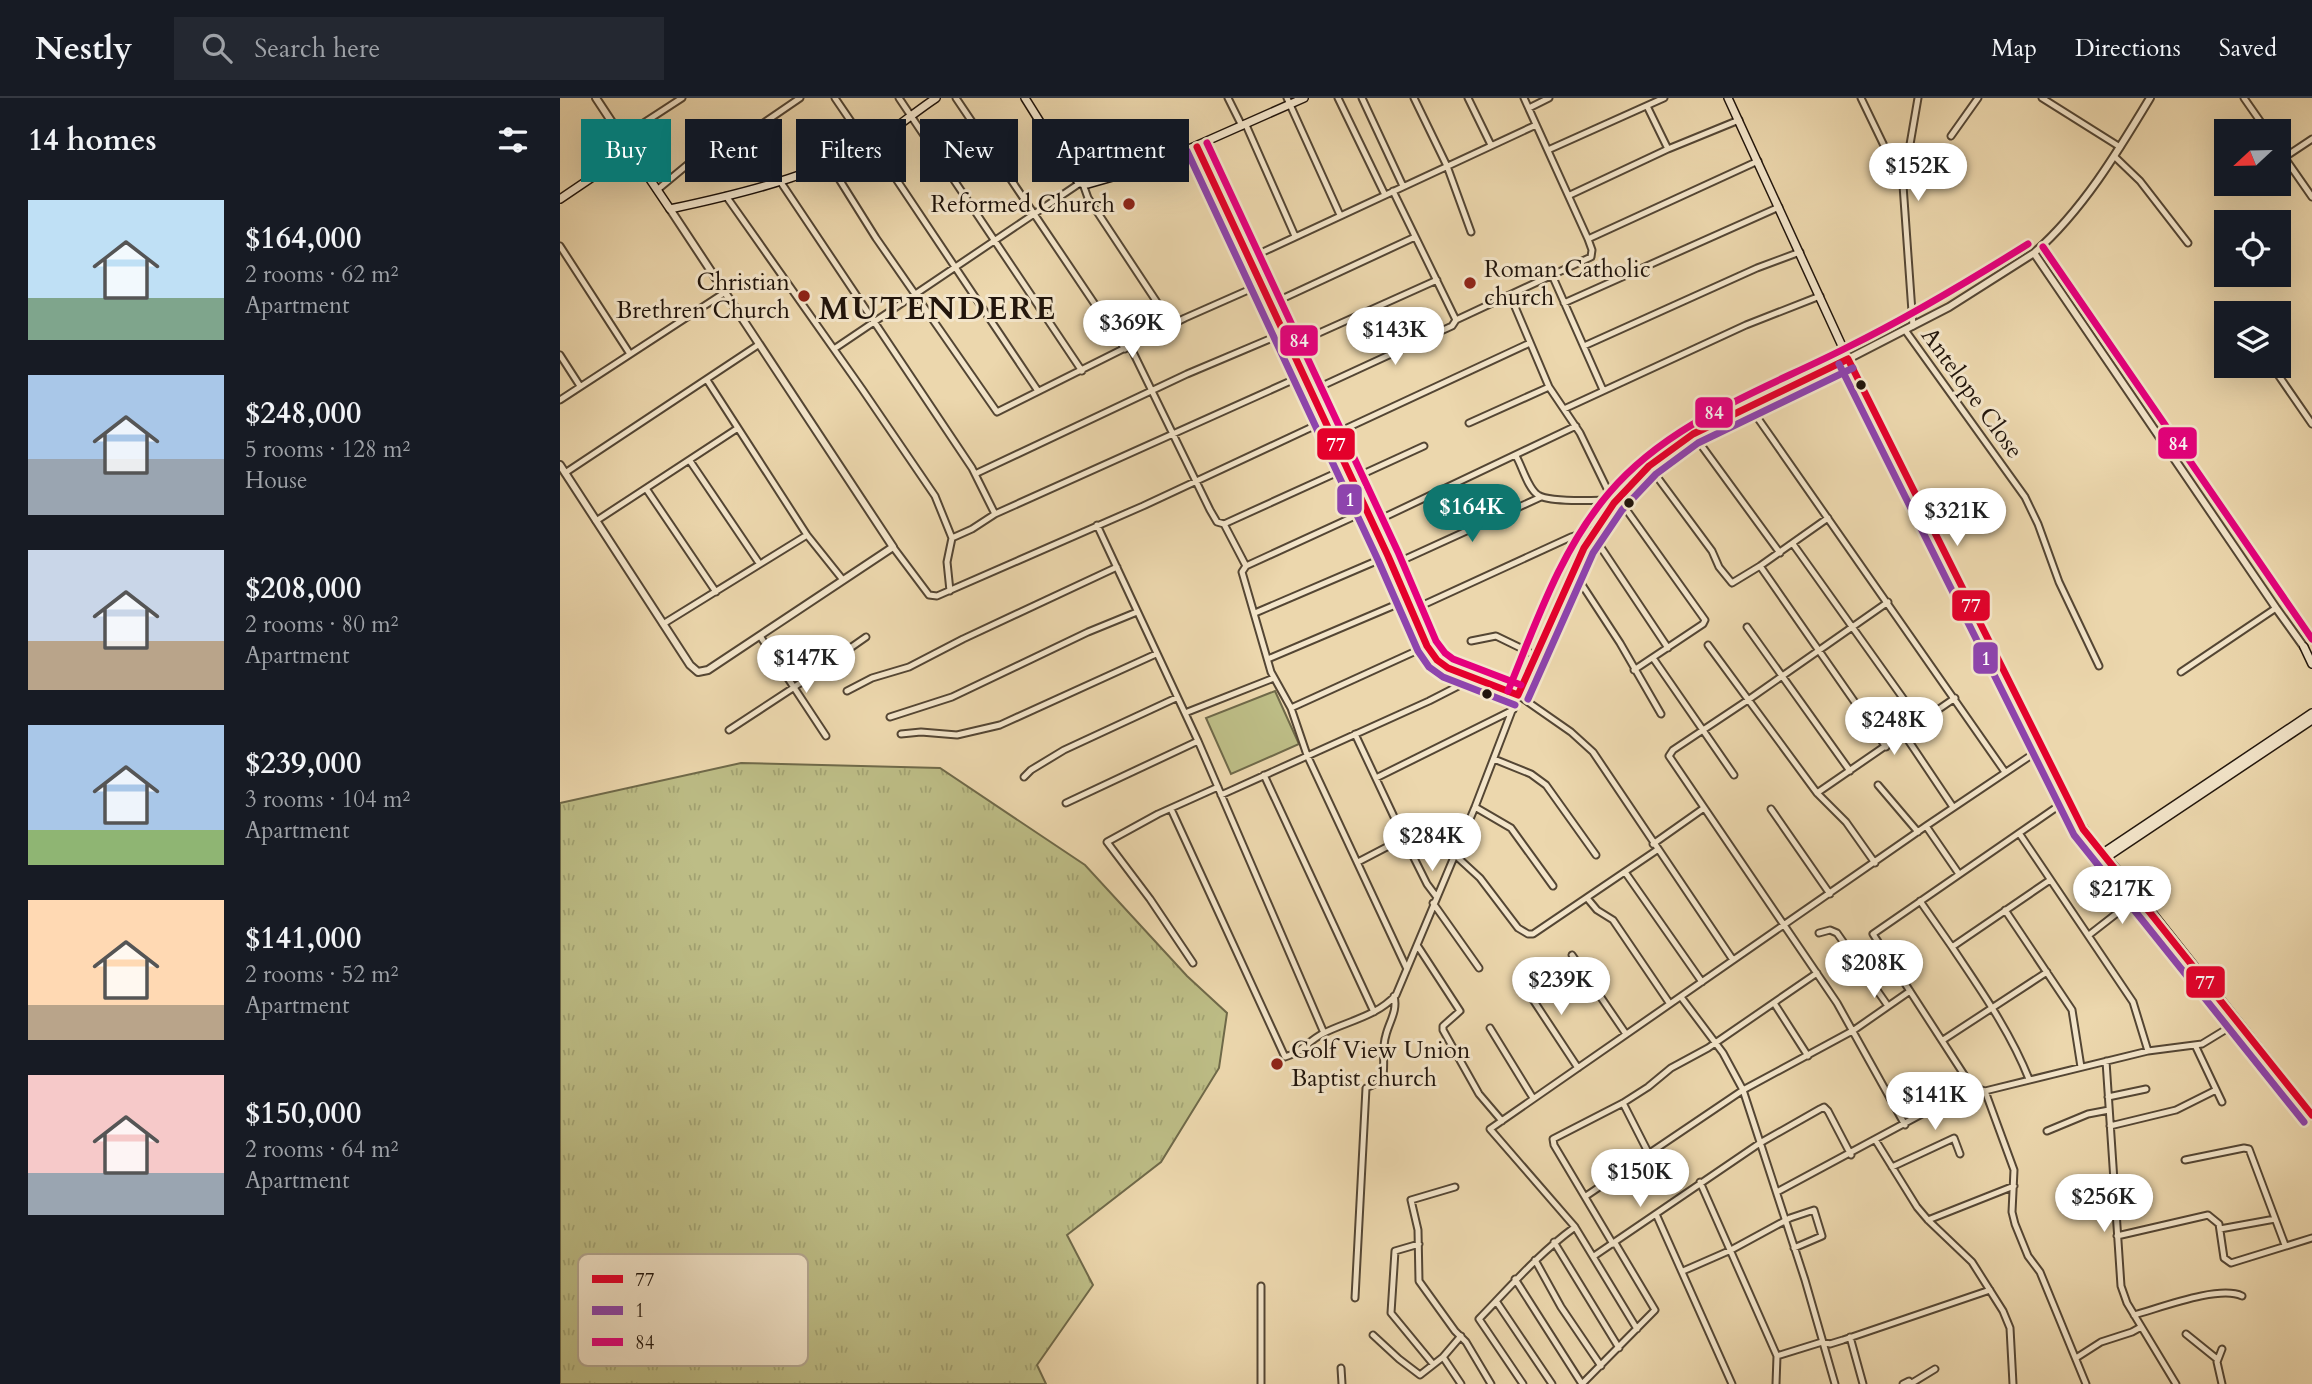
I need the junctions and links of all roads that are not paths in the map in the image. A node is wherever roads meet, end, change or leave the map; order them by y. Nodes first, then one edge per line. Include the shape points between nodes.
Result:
1 (682, 98) edge
2 (800, 98) edge
3 (835, 98) edge
4 (899, 98) edge
5 (936, 98) edge
6 (956, 98) edge
7 (1024, 98) edge
8 (1228, 98) edge
9 (1304, 98) edge
10 (1338, 98) edge
11 (1362, 98) edge
12 (1414, 98) edge
13 (1468, 98) edge
14 (1524, 98) edge
15 (1549, 98) edge
16 (1664, 98) edge
17 (1728, 98) edge
18 (1861, 98) edge
19 (1918, 98) edge
20 (1978, 98) edge
21 (2042, 98) edge
22 (2150, 98) edge
23 (2244, 98) edge
24 (598, 99) edge
25 (1288, 101) edge
26 (1647, 106) junction
27 (1528, 108) junction
28 (911, 115) junction
29 (611, 119) edge
30 (649, 119) edge
31 (851, 119) edge
32 (905, 119) edge
33 (2259, 119) edge
34 (1739, 120) junction
35 (1244, 125) junction
36 (1536, 125) junction
37 (1951, 136) dead end
38 (2312, 139) edge
39 (1491, 145) junction
40 (1198, 147) junction
41 (2120, 147) junction
42 (1668, 149) junction
43 (1548, 150) junction
44 (2291, 154) edge
45 (2114, 156) junction
46 (1758, 161) junction
47 (1447, 166) junction
48 (2291, 167) edge
49 (585, 182) edge
50 (652, 182) edge
51 (776, 182) edge
52 (781, 182) edge
53 (841, 182) edge
54 (895, 182) edge
55 (1082, 184) junction
56 (1903, 185) junction
57 (1403, 186) junction
58 (657, 190) junction
59 (1393, 191) junction
60 (726, 195) junction
61 (1385, 195) junction
62 (1570, 195) junction
63 (2312, 197) edge
64 (560, 199) edge
65 (1779, 207) junction
66 (670, 209) junction
67 (1034, 213) junction
68 (1340, 215) junction
69 (1471, 232) dead end
70 (1295, 236) junction
71 (1415, 237) junction
72 (1588, 239) junction
73 (994, 240) junction
74 (2188, 243) dead end
75 (560, 246) edge
76 (1800, 252) junction
77 (2034, 253) junction
78 (1250, 258) junction
79 (954, 267) junction
80 (1552, 275) junction
81 (1437, 280) junction
82 (1262, 284) junction
83 (724, 293) junction
84 (914, 294) junction
85 (1510, 295) junction
86 (1820, 296) junction
87 (1564, 303) junction
88 (1271, 304) junction
89 (1457, 320) junction
90 (874, 322) junction
91 (1172, 325) junction
92 (1913, 326) junction
93 (1906, 330) junction
94 (1284, 332) junction
95 (1530, 343) junction
96 (758, 345) junction
97 (1290, 346) junction
98 (1584, 346) junction
99 (1128, 347) junction
100 (834, 349) junction
101 (630, 354) junction
102 (560, 355) edge
103 (1848, 359) junction
104 (1082, 371) junction
105 (1304, 375) junction
106 (2280, 378) edge
107 (707, 380) junction
108 (580, 386) junction
109 (1549, 387) junction
110 (1603, 390) junction
111 (1038, 391) junction
112 (1154, 391) junction
113 (1311, 391) junction
114 (560, 400) edge
115 (1750, 407) junction
116 (1564, 409) junction
117 (2312, 410) edge
118 (2305, 414) junction
119 (1325, 421) junction
120 (1469, 423) dead end
121 (2312, 424) edge
122 (1576, 426) junction
123 (738, 428) junction
124 (1174, 434) junction
125 (1693, 434) junction
126 (1332, 435) junction
127 (1424, 446) dead end
128 (1516, 456) junction
129 (690, 461) junction
130 (560, 466) edge
131 (1649, 466) junction
132 (1347, 468) junction
133 (565, 472) junction
134 (975, 474) junction
135 (1352, 479) junction
136 (1195, 481) junction
137 (647, 489) junction
138 (1541, 496) junction
139 (1614, 501) junction
140 (1366, 511) junction
141 (995, 513) junction
142 (1828, 518) junction
143 (596, 522) junction
144 (1372, 523) junction
145 (1224, 524) junction
146 (1097, 526) junction
147 (1594, 532) junction
148 (807, 535) junction
149 (952, 538) junction
150 (1793, 544) junction
151 (893, 548) junction
152 (1780, 553) junction
153 (1388, 556) junction
154 (759, 563) junction
155 (1392, 565) junction
156 (1246, 566) junction
157 (1760, 566) junction
158 (1117, 567) junction
159 (1573, 571) junction
160 (843, 580) junction
161 (950, 591) junction
162 (716, 592) junction
163 (1407, 600) junction
164 (1888, 603) junction
165 (2276, 608) junction
166 (1412, 610) junction
167 (1137, 612) junction
168 (1255, 613) junction
169 (663, 624) junction
170 (1747, 626) dead end
171 (1852, 628) junction
172 (760, 636) junction
173 (866, 637) dead end
174 (1471, 641) dead end
175 (1708, 645) dead end
176 (1427, 646) junction
177 (2304, 646) joint
178 (1668, 648) junction
179 (1820, 650) junction
180 (1156, 654) junction
181 (1535, 655) junction
182 (1653, 658) junction
183 (1268, 659) junction
184 (2312, 660) edge
185 (2099, 666) dead end
186 (1634, 670) junction
187 (2181, 672) dead end
188 (1783, 676) junction
189 (1275, 678) junction
190 (1472, 679) junction
191 (793, 688) junction
192 (846, 691) dead end
193 (1518, 695) junction
194 (1176, 698) junction
195 (1955, 698) junction
196 (1748, 701) junction
197 (1291, 708) junction
198 (1513, 710) junction
199 (1185, 713) junction
200 (2312, 713) edge
201 (1661, 714) dead end
202 (890, 717) dead end
203 (2312, 720) edge
204 (1920, 722) junction
205 (729, 730) dead end
206 (1703, 730) junction
207 (901, 734) dead end
208 (1355, 734) junction
209 (1904, 734) junction
210 (826, 736) dead end
211 (1198, 741) junction
212 (1886, 747) junction
213 (2042, 748) junction
214 (1307, 755) junction
215 (1494, 759) junction
216 (1850, 771) junction
217 (2005, 772) junction
218 (1264, 775) junction
219 (1734, 775) dead end
220 (1024, 777) dead end
221 (1376, 778) junction
222 (1878, 785) dead end
223 (1218, 786) junction
224 (1817, 793) junction
225 (1221, 795) junction
226 (2067, 800) junction
227 (1066, 803) dead end
228 (1475, 807) junction
229 (1953, 807) junction
230 (1704, 808) junction
231 (1171, 809) junction
232 (1771, 809) dead end
233 (1926, 826) junction
234 (1918, 832) junction
235 (2019, 833) junction
236 (1404, 838) junction
237 (1655, 847) junction
238 (1455, 855) junction
239 (1596, 855) dead end
240 (2105, 855) junction
241 (1358, 862) junction
242 (1875, 863) junction
243 (1625, 872) junction
244 (1959, 874) junction
245 (2050, 880) junction
246 (1553, 886) dead end
247 (1829, 894) junction
248 (2139, 897) junction
249 (1587, 898) junction
250 (1435, 900) junction
251 (1920, 901) junction
252 (2005, 910) junction
253 (1784, 925) junction
254 (1819, 933) dead end
255 (2089, 935) junction
256 (1417, 945) junction
257 (1952, 947) junction
258 (1572, 955) dead end
259 (1733, 960) junction
260 (1193, 963) dead end
261 (1479, 968) dead end
262 (1407, 969) junction
263 (2047, 972) junction
264 (1816, 973) junction
265 (1520, 980) dead end
266 (1702, 982) junction
267 (1910, 991) junction
268 (1394, 996) junction
269 (1681, 997) junction
270 (1774, 1003) junction
271 (1670, 1004) junction
272 (1888, 1006) junction
273 (1992, 1007) junction
274 (1374, 1012) junction
275 (2238, 1022) junction
276 (1490, 1028) dead end
277 (1854, 1030) junction
278 (1324, 1033) junction
279 (1626, 1034) junction
280 (1943, 1040) junction
281 (1716, 1042) junction
282 (2195, 1045) junction
283 (2148, 1051) junction
284 (1808, 1056) junction
285 (2106, 1061) junction
286 (2081, 1067) junction
287 (1578, 1068) junction
288 (2029, 1079) junction
289 (1972, 1087) junction
290 (2146, 1089) dead end
291 (1743, 1090) junction
292 (2216, 1090) junction
293 (1985, 1091) junction
294 (2108, 1097) junction
295 (1533, 1098) junction
296 (2222, 1102) dead end
297 (1623, 1103) junction
298 (2109, 1111) junction
299 (2312, 1115) edge
300 (1502, 1121) junction
301 (1905, 1125) junction
302 (2110, 1125) junction
303 (2047, 1130) dead end
304 (1876, 1141) junction
305 (1760, 1143) junction
306 (1649, 1154) junction
307 (1960, 1154) dead end
308 (1851, 1155) junction
309 (2185, 1160) dead end
310 (1892, 1167) junction
311 (1700, 1182) junction
312 (2014, 1186) junction
313 (1455, 1187) dead end
314 (1777, 1192) junction
315 (1586, 1196) junction
316 (1656, 1214) junction
317 (2275, 1219) junction
318 (1785, 1220) junction
319 (1928, 1220) junction
320 (1575, 1227) junction
321 (2220, 1229) junction
322 (2117, 1236) junction
323 (2312, 1238) edge
324 (1554, 1242) junction
325 (1614, 1243) junction
326 (1419, 1244) junction
327 (2285, 1245) junction
328 (1794, 1248) junction
329 (1731, 1250) junction
330 (1594, 1256) junction
331 (1535, 1260) junction
332 (1683, 1271) junction
333 (1515, 1279) junction
334 (1261, 1286) dead end
335 (1990, 1290) junction
336 (2242, 1297) dead end
337 (1355, 1298) dead end
338 (1496, 1301) junction
339 (2134, 1315) junction
340 (2141, 1326) junction
341 (1637, 1329) junction
342 (2186, 1334) dead end
343 (1373, 1335) dead end
344 (1461, 1336) junction
345 (1850, 1337) junction
346 (1822, 1342) junction
347 (1619, 1348) junction
348 (2222, 1349) dead end
349 (1777, 1356) junction
350 (1443, 1357) junction
351 (2076, 1358) junction
352 (2217, 1359) junction
353 (1433, 1364) junction
354 (1601, 1366) junction
355 (1341, 1368) dead end
356 (1936, 1368) dead end
357 (1912, 1383) edge
358 (1261, 1384) edge
359 (1342, 1384) edge
360 (1461, 1384) edge
361 (1491, 1384) edge
362 (1523, 1384) edge
363 (1552, 1384) edge
364 (1582, 1384) edge
365 (1732, 1384) edge
366 (1776, 1384) edge
367 (1835, 1384) edge
368 (1863, 1384) edge
369 (1903, 1384) edge
370 (2013, 1384) edge
371 (2086, 1384) edge
372 (2176, 1384) edge
373 (2222, 1384) edge

1 - 30 street
2 - 58 street via 762,124 704,151
3 - 31 street
4 - 28 street
5 - 28 main road
6 - 67 street
7 - 55 main road
8 - 35 street
9 - 25 main road
10 - 61 street
11 - 57 street
12 - 47 street
13 - 39 street
14 - 27 street
15 - 27 street
16 - 26 street
17 - 34 main road
18 - 56 street
19 - 56 street
20 - 37 street
21 - 41 street
22 - 41 street
23 - 33 street
24 - 29 street
25 - 35 main road
25 - 68 street
26 - 42 street
26 - 43 street
27 - 36 street
28 - 32 main road
28 - 73 street
34 - 42 street
34 - 46 main road
35 - 40 main road
35 - 70 street
36 - 39 street
36 - 43 street
38 - 44 street
39 - 47 street
40 - 55 main road via 1124,176
40 - 78 main road
41 - 45 street
42 - 62 street
43 - 62 street
45 - 74 street via 2140,181
45 - 77 street via 2057,233
46 - 65 main road
46 - 72 street
47 - 57 street
47 - 69 street
48 - 63 street
49 - 64 main road
50 - 58 main road
51 - 60 main road
52 - 90 street
53 - 84 street
54 - 79 street
55 - 67 street
55 - 91 street
56 - 92 street
57 - 59 street
58 - 66 main road
59 - 61 street
59 - 71 street
60 - 66 main road
60 - 100 street
61 - 68 street
62 - 72 street
65 - 76 main road
65 - 87 street
66 - 83 street
67 - 73 street
67 - 99 street
68 - 70 street
70 - 78 street
71 - 81 street
71 - 88 street
72 - 80 street via 1591,257
73 - 79 street
73 - 104 street
75 - 101 street
76 - 86 main road
76 - 98 street
77 - 92 street
77 - 165 street
78 - 82 main road
79 - 84 street
79 - 111 street
80 - 85 street
80 - 87 street
81 - 89 street
81 - 97 street
82 - 88 main road
82 - 91 street
83 - 96 street
83 - 101 street
84 - 90 street
84 - 111 street via 997,412
85 - 89 street
85 - 95 street
86 - 103 main road
86 - 110 street
87 - 98 street
88 - 94 main road
89 - 113 street
90 - 100 street
90 - 134 street
91 - 99 street
92 - 93 street
93 - 103 street
93 - 185 street, Antelope Close via 2025,497
94 - 97 main road
94 - 112 street
95 - 109 street
95 - 126 street
96 - 107 street
96 - 151 street
97 - 105 main road
98 - 110 street
99 - 104 street
99 - 112 street
100 - 149 street via 935,496
101 - 108 street
102 - 108 street
103 - 115 main road
103 - 213 main road
104 - 111 street
105 - 113 main road
105 - 124 street
106 - 118 street
107 - 123 street
107 - 133 street
108 - 114 street
109 - 116 street
109 - 120 street
110 - 116 street
112 - 124 street
112 - 134 street
113 - 119 main road
115 - 125 main road
115 - 142 street
116 - 122 street
117 - 118 street
118 - 121 street
119 - 126 main road
119 - 136 street
122 - 128 street
122 - 139 street
123 - 129 street
123 - 148 street
124 - 136 street
124 - 141 street
125 - 131 main road
125 - 152 street
126 - 132 main road
127 - 135 street
128 - 138 street via 1533,490
128 - 144 street
129 - 137 street
129 - 154 street
130 - 133 street
131 - 139 main road
131 - 157 street via 1730,581 1734,583
132 - 135 main road
132 - 145 street
133 - 143 street
134 - 141 street
135 - 140 main road
136 - 145 street via 1217,522
136 - 146 street
137 - 143 street
137 - 162 street
138 - 139 street
138 - 155 street
139 - 147 main road
139 - 178 street via 1704,620
140 - 144 main road
140 - 156 street
141 - 149 street
142 - 150 street
142 - 164 street
143 - 169 street
144 - 153 main road
145 - 156 street
146 - 158 street
146 - 161 street
147 - 159 main road
147 - 166 street via 1571,537
147 - 178 street
148 - 154 street
148 - 160 street
149 - 161 street via 947,562
150 - 152 street
150 - 171 street
151 - 160 street
151 - 161 street via 929,595
152 - 157 street
153 - 155 main road
153 - 168 street
154 - 162 street
155 - 163 main road
156 - 168 street via 1242,572
157 - 179 street
158 - 167 street
158 - 192 street via 909,667
159 - 181 main road
159 - 186 street
160 - 172 street
162 - 169 street
163 - 166 main road
163 - 183 street
164 - 171 street
164 - 195 street
165 - 177 street
165 - 187 street
166 - 176 main road
167 - 180 street
167 - 202 street via 952,697
168 - 183 street
169 - 172 street via 698,672
170 - 188 street
171 - 179 street
171 - 204 street
172 - 191 street
173 - 191 street
174 - 181 street via 1496,636
175 - 196 street
176 - 190 main road via 1442,664
176 - 197 street
177 - 184 main road
178 - 182 street
179 - 188 street
179 - 212 street
180 - 194 street
180 - 207 street via 1000,725 957,735
181 - 193 main road
182 - 186 street
182 - 206 street
183 - 189 street
186 - 201 street
188 - 196 street
188 - 216 street
189 - 197 street
189 - 199 street
190 - 193 main road
190 - 208 street
191 - 205 street
191 - 210 street
193 - 198 street
193 - 237 street via 1593,752
194 - 199 street
194 - 220 street via 1063,750
195 - 204 street
195 - 217 street
196 - 206 street
196 - 224 street
197 - 214 street
198 - 215 street
198 - 221 street
199 - 211 street
200 - 240 main road
203 - 240 main road
204 - 209 street
206 - 219 street
206 - 230 street via 1669,756
208 - 214 street
208 - 221 street
209 - 212 street
209 - 229 street
211 - 223 street
211 - 227 street
212 - 216 street
213 - 217 street
213 - 226 main road
214 - 218 street
214 - 241 street
215 - 228 street
215 - 239 street via 1546,785
216 - 224 street
217 - 229 street
218 - 225 street
218 - 274 street
221 - 236 street
222 - 234 street
223 - 225 street
223 - 231 street
224 - 242 street via 1846,822
225 - 278 street
226 - 235 street
226 - 240 main road
228 - 238 street
228 - 246 street via 1511,828
229 - 233 street
230 - 237 street
230 - 253 street
231 - 260 street via 1107,842
231 - 278 street via 1283,1055 1288,1057
232 - 247 street
233 - 234 street
233 - 244 street
234 - 242 street
235 - 244 street
235 - 245 street
236 - 241 street
236 - 250 street
237 - 243 street
237 - 259 street
238 - 249 street via 1528,934
238 - 250 street
240 - 248 main road
241 - 262 street
242 - 247 street
243 - 249 street
243 - 266 street
244 - 251 street
245 - 252 street
245 - 255 street
247 - 253 street
248 - 255 street
248 - 275 main road
249 - 271 street via 1613,920
250 - 256 street
250 - 261 street
251 - 257 street
251 - 267 street via 1872,934
252 - 257 street
252 - 263 street
253 - 259 street
253 - 264 street
254 - 272 street via 1838,933
255 - 283 street via 2136,1010
256 - 262 street
256 - 300 street via 1460,1011 1443,1030 1479,1094
257 - 273 street
258 - 279 street
259 - 266 street
262 - 268 street
263 - 273 street
263 - 286 street via 2073,1010
264 - 270 street
264 - 277 street
265 - 287 street
266 - 269 street
267 - 272 street
267 - 280 street
268 - 274 street
268 - 337 street via 1395,1010 1383,1049 1384,1076 1366,1088
269 - 271 street
269 - 281 street
270 - 281 street
270 - 284 street
271 - 279 street
272 - 277 street
273 - 280 street
273 - 288 street
274 - 278 street
275 - 282 street
275 - 299 main road
276 - 295 street
277 - 284 street
277 - 301 street
279 - 287 street
280 - 289 street
281 - 291 street
281 - 297 street
282 - 283 street
282 - 292 street
283 - 285 street
284 - 291 street
285 - 286 street
285 - 294 street
286 - 288 street
287 - 295 street
288 - 293 street
289 - 293 street
289 - 301 street
290 - 294 street
291 - 305 street
291 - 306 street
292 - 296 street
292 - 302 street via 2176,1110
293 - 312 street via 2011,1161
294 - 298 street
295 - 300 street
297 - 306 street
297 - 315 street via 1552,1142
298 - 302 street
298 - 303 street
300 - 320 street via 1490,1129
301 - 304 street
302 - 322 street
304 - 308 street
304 - 310 street
305 - 308 street via 1824,1107
305 - 311 street
305 - 314 street
306 - 315 street
307 - 310 street via 1954,1138
308 - 314 street
309 - 317 street via 2249,1149
310 - 319 street
311 - 316 street
311 - 329 street
312 - 319 street
312 - 351 street via 2015,1224
313 - 326 street via 1411,1200
314 - 318 street
315 - 325 street
316 - 325 street
316 - 332 street
317 - 321 street
317 - 327 street
318 - 328 street
318 - 328 street via 1814,1210 1820,1226 1822,1236
318 - 329 street
319 - 335 street via 1972,1262
320 - 324 street
320 - 330 street
321 - 322 street via 2208,1215
321 - 327 street via 2224,1258 2231,1263
322 - 339 street via 2121,1286
323 - 327 street
324 - 331 street
324 - 347 street
325 - 330 street
325 - 341 street via 1655,1307
326 - 344 street via 1419,1281
326 - 353 street via 1395,1251 1391,1313
328 - 346 street
329 - 332 street
329 - 349 street
330 - 341 street
331 - 333 street
331 - 354 street
332 - 365 street
333 - 338 street
333 - 364 street
334 - 358 street
335 - 345 street
335 - 370 street via 2009,1322
336 - 339 street via 2219,1293
338 - 362 street via 1479,1319
338 - 363 street
339 - 340 street
340 - 351 street
340 - 372 street
341 - 347 street
342 - 352 street
343 - 353 street via 1418,1374
344 - 350 street
344 - 361 street
345 - 346 street
345 - 368 street
346 - 349 street
346 - 367 street
347 - 354 street
348 - 352 street
349 - 366 street
350 - 353 street
350 - 360 street
351 - 371 street
352 - 373 street
354 - 364 street
355 - 359 street
356 - 357 street
357 - 369 street

